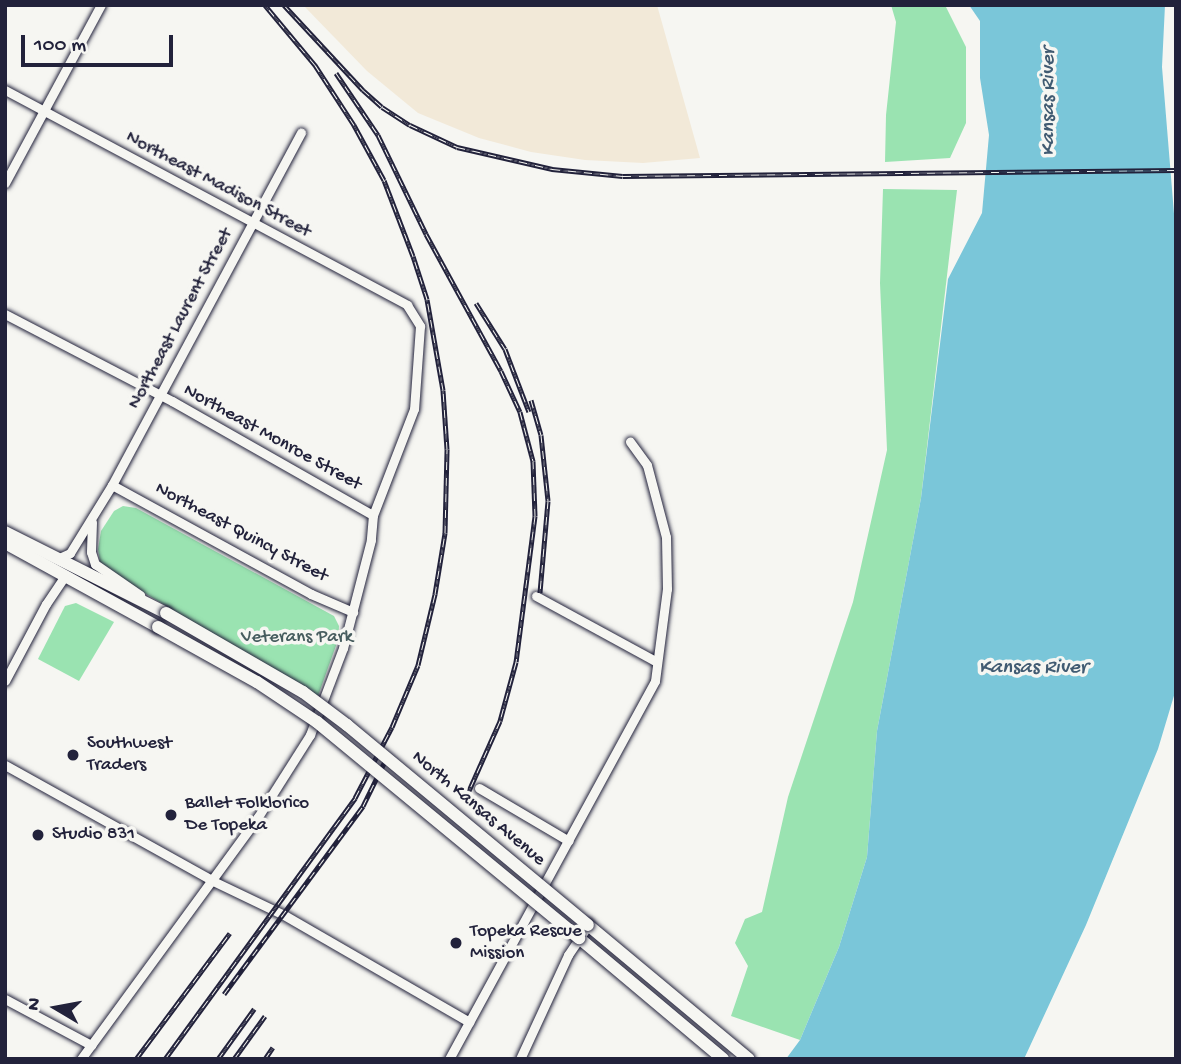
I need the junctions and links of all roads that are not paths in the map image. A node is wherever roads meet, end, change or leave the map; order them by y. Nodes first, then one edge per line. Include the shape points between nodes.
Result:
1 (101, 5) edge
2 (5, 90) edge
3 (44, 111) junction
4 (301, 132) dead end
5 (5, 183) edge
6 (252, 223) junction
7 (5, 314) edge
8 (160, 395) junction
9 (630, 442) dead end
10 (112, 485) junction
11 (373, 515) junction
12 (92, 521) junction
13 (5, 532) edge
14 (5, 542) edge
15 (60, 558) junction
16 (65, 576) junction
17 (536, 596) dead end
18 (162, 611) junction
19 (353, 612) junction
20 (655, 661) junction
21 (5, 681) edge
22 (5, 765) edge
23 (479, 788) dead end
24 (569, 841) junction
25 (213, 881) junction
26 (588, 925) junction
27 (579, 939) junction
28 (5, 999) edge
29 (469, 1022) junction
30 (91, 1045) junction
31 (81, 1059) edge
32 (449, 1059) edge
33 (520, 1059) edge
34 (723, 1059) edge
35 (749, 1059) edge

1 - 3 street
2 - 3 street, Northeast Madison Street
3 - 5 street
3 - 6 street, Northeast Madison Street
4 - 6 street, Northeast Laurent Street
6 - 8 street, Northeast Laurent Street
6 - 11 street, Northeast Madison Street via 407,305 420,326 414,410
7 - 8 street, Northeast Monroe Street
8 - 10 street, Northeast Laurent Street
8 - 11 street, Northeast Monroe Street
9 - 20 street via 647,465 666,537 667,589
10 - 12 street, Northeast Laurent Street
10 - 19 street, Northeast Quincy Street
11 - 19 street
12 - 15 street, Northeast Laurent Street via 70,553
12 - 18 street, Northeast Laurent Street via 95,564
13 - 15 main road
14 - 16 main road
15 - 18 main road
16 - 21 street
16 - 27 main road, North Kansas Avenue, bridge via 257,682 317,722
17 - 20 street
18 - 26 main road, North Kansas Avenue, bridge via 314,700
19 - 25 street via 301,754
20 - 24 street via 655,681
22 - 25 street
23 - 24 street
24 - 29 street
25 - 29 street via 284,915
25 - 30 street
26 - 27 street, bridge
26 - 35 main road, North Kansas Avenue
27 - 33 street
27 - 34 main road, North Kansas Avenue
28 - 30 street
29 - 32 street
30 - 31 street

